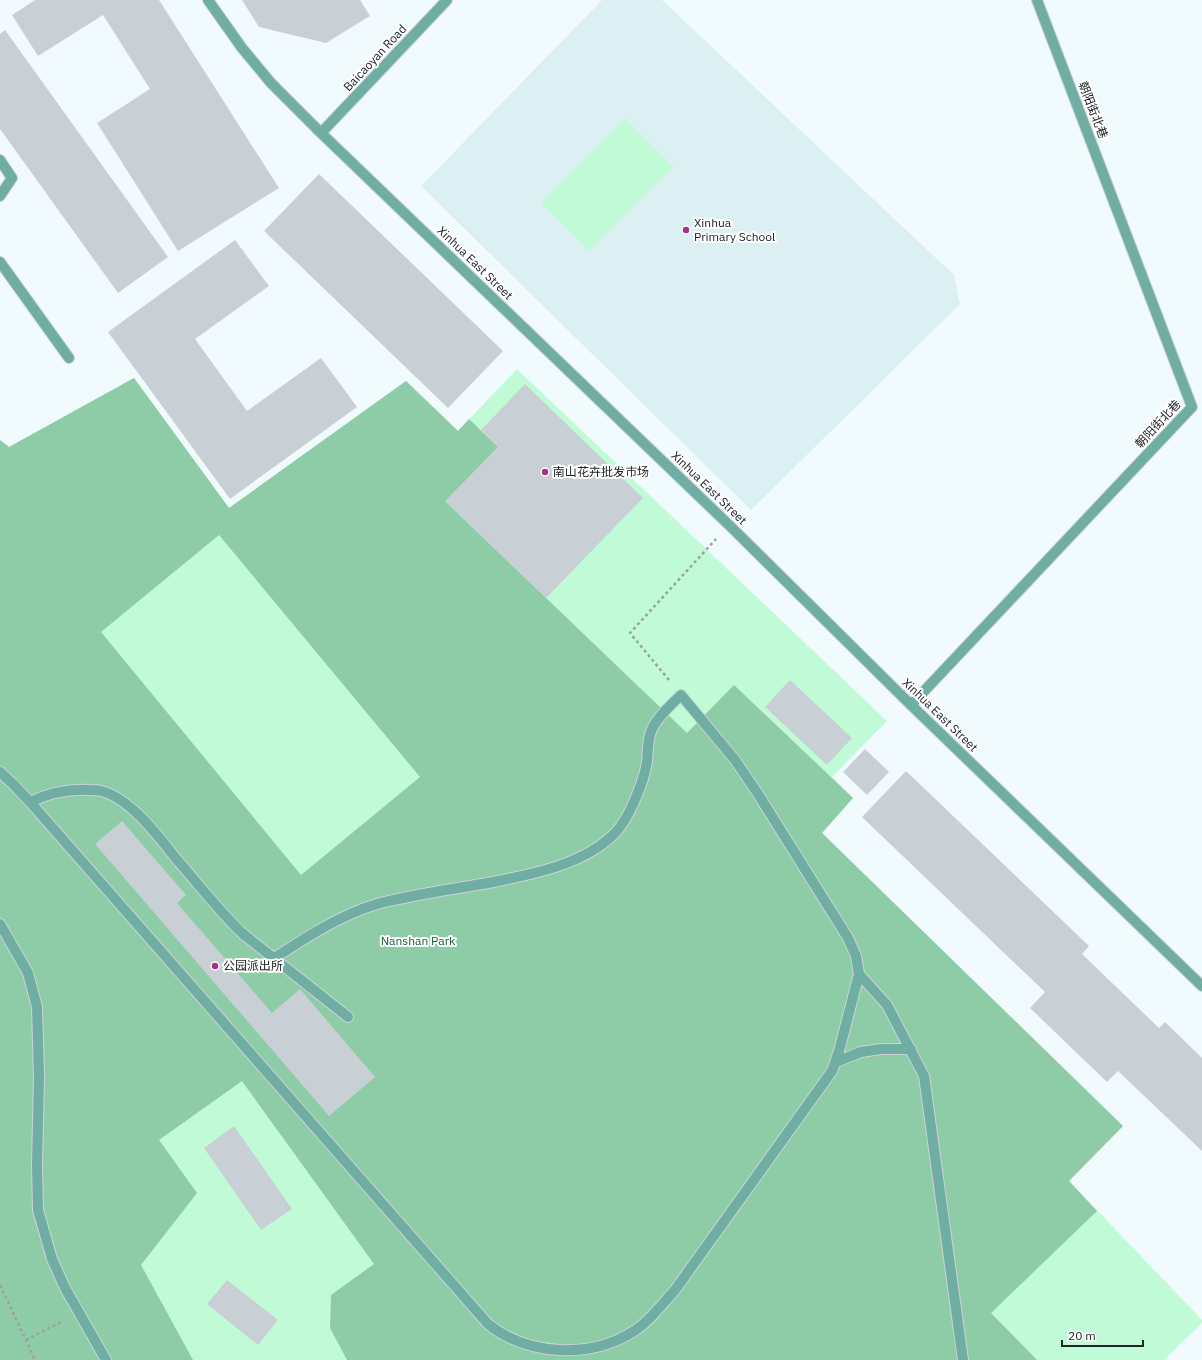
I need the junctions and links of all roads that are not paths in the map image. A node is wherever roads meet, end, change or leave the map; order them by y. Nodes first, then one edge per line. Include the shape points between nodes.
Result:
1 (208, 0) edge
2 (447, 0) edge
3 (1037, 0) edge
4 (321, 133) junction
5 (0, 160) edge
6 (0, 196) edge
7 (0, 262) edge
8 (68, 358) dead end
9 (911, 705) junction
10 (0, 772) edge
11 (30, 802) junction
12 (0, 924) edge
13 (273, 959) junction
14 (859, 974) junction
15 (1202, 986) edge
16 (348, 1017) dead end
17 (911, 1049) junction
18 (836, 1062) junction
19 (106, 1360) edge
20 (964, 1360) edge

1 - 4 street, Xinhua East Street via 271,83
2 - 4 street, Baicaoyan Road
3 - 9 street, 朝阳街北巷 via 1192,407
4 - 9 street, Xinhua East Street via 729,525
5 - 6 street via 12,178
7 - 8 street
9 - 15 street, Xinhua East Street
10 - 11 street
11 - 13 street via 56,792 81,790 101,791 120,800 160,839 227,919
11 - 18 street via 470,1305 488,1324 510,1339 538,1347 571,1351 596,1347 635,1331 675,1290
12 - 19 street via 28,973 37,1007 38,1210 52,1259 65,1288
13 - 14 street via 349,914 377,904 517,878 556,867 591,851 615,833 622,823 635,798 645,769 652,730 681,695 735,760 771,814 848,938 856,956
13 - 16 street
14 - 17 street via 887,1005
14 - 18 street
17 - 18 street via 861,1052
17 - 20 street via 924,1076

